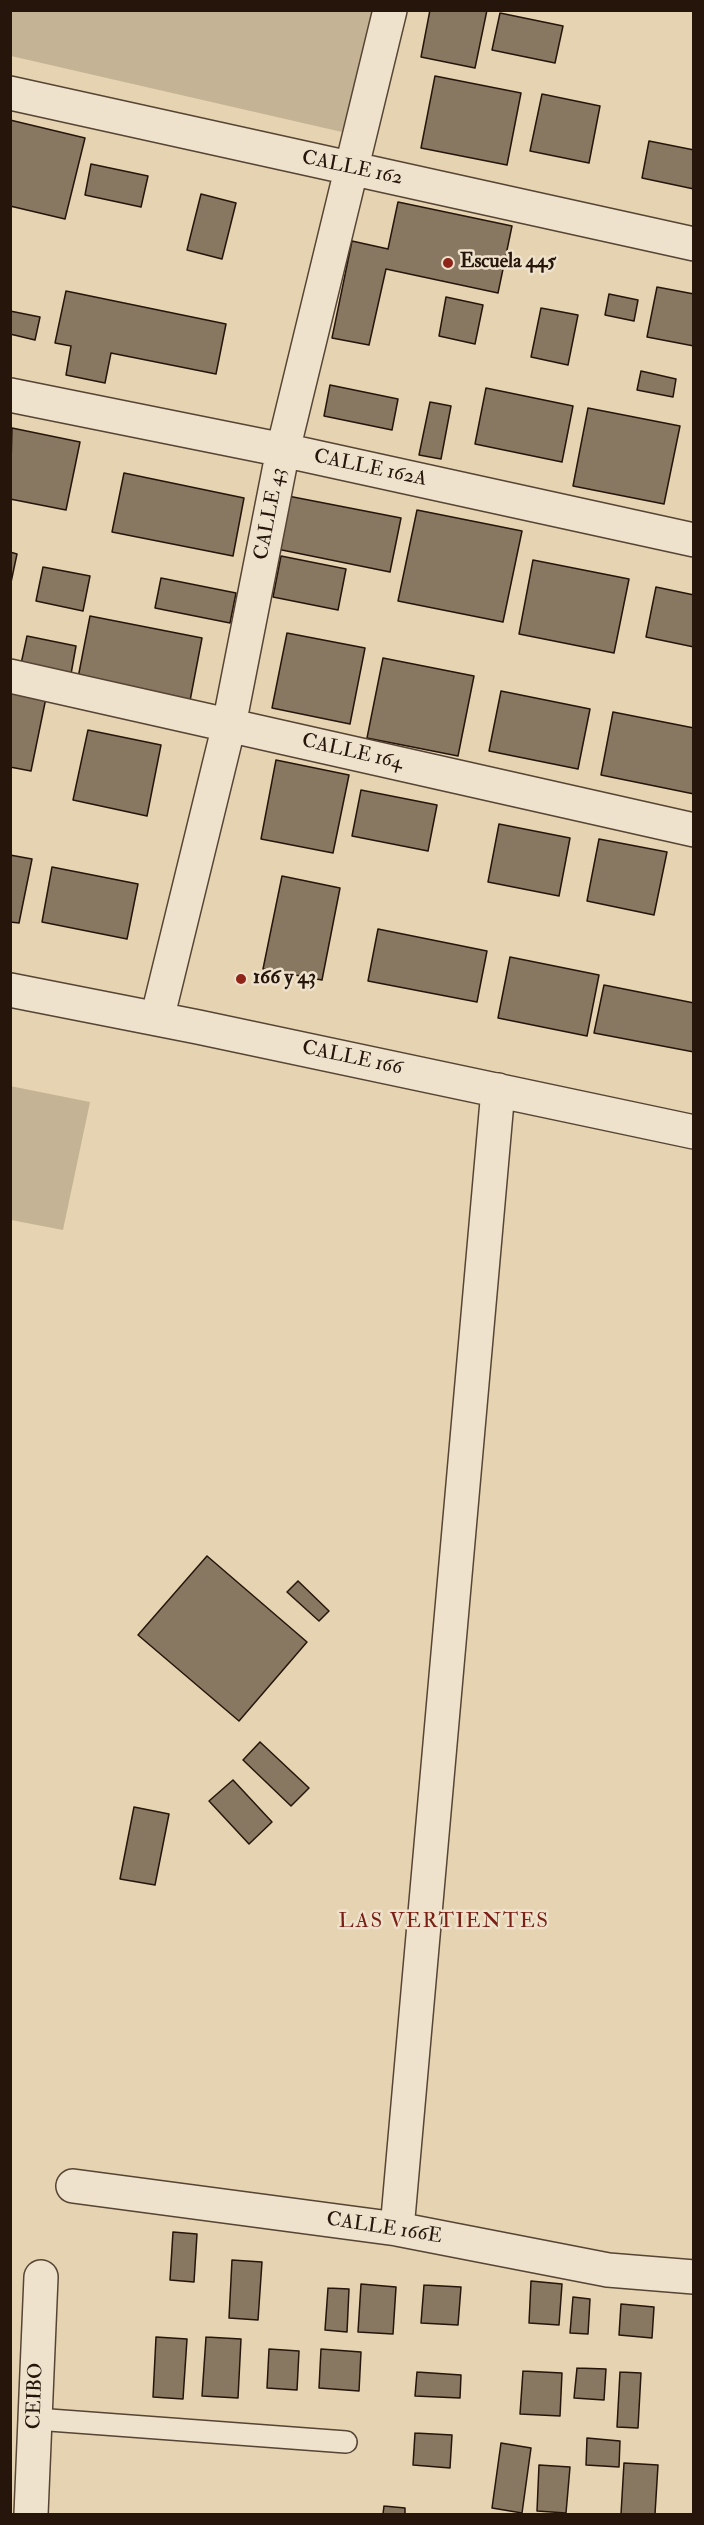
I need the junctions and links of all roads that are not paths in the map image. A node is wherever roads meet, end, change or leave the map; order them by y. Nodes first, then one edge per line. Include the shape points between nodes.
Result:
1 (390, 10) edge
2 (10, 93) edge
3 (351, 169) junction
4 (693, 244) edge
5 (10, 395) edge
6 (284, 450) junction
7 (693, 540) edge
8 (10, 676) edge
9 (229, 725) junction
10 (693, 830) edge
11 (10, 990) edge
12 (157, 1019) junction
13 (498, 1090) junction
14 (693, 1132) edge
15 (73, 2186) dead end
16 (397, 2229) junction
17 (41, 2277) dead end
18 (693, 2277) edge
19 (36, 2420) junction
20 (346, 2442) dead end
21 (31, 2514) edge

1 - 3 street, CALLE 43
2 - 3 street, CALLE 162
3 - 4 street, CALLE 162
3 - 6 street, CALLE 43
5 - 6 street, CALLE 162A
6 - 7 street, CALLE 162A
6 - 9 street, CALLE 43
8 - 9 street, CALLE 164
9 - 10 street, CALLE 164
9 - 12 street, CALLE 43
11 - 12 street, CALLE 166
12 - 13 street, CALLE 166
13 - 14 street, CALLE 166
13 - 16 street
15 - 16 street, CALLE 166E
16 - 18 street, CALLE 166E via 608,2270
17 - 19 street, CEIBO
19 - 20 lane
19 - 21 street, CEIBO

